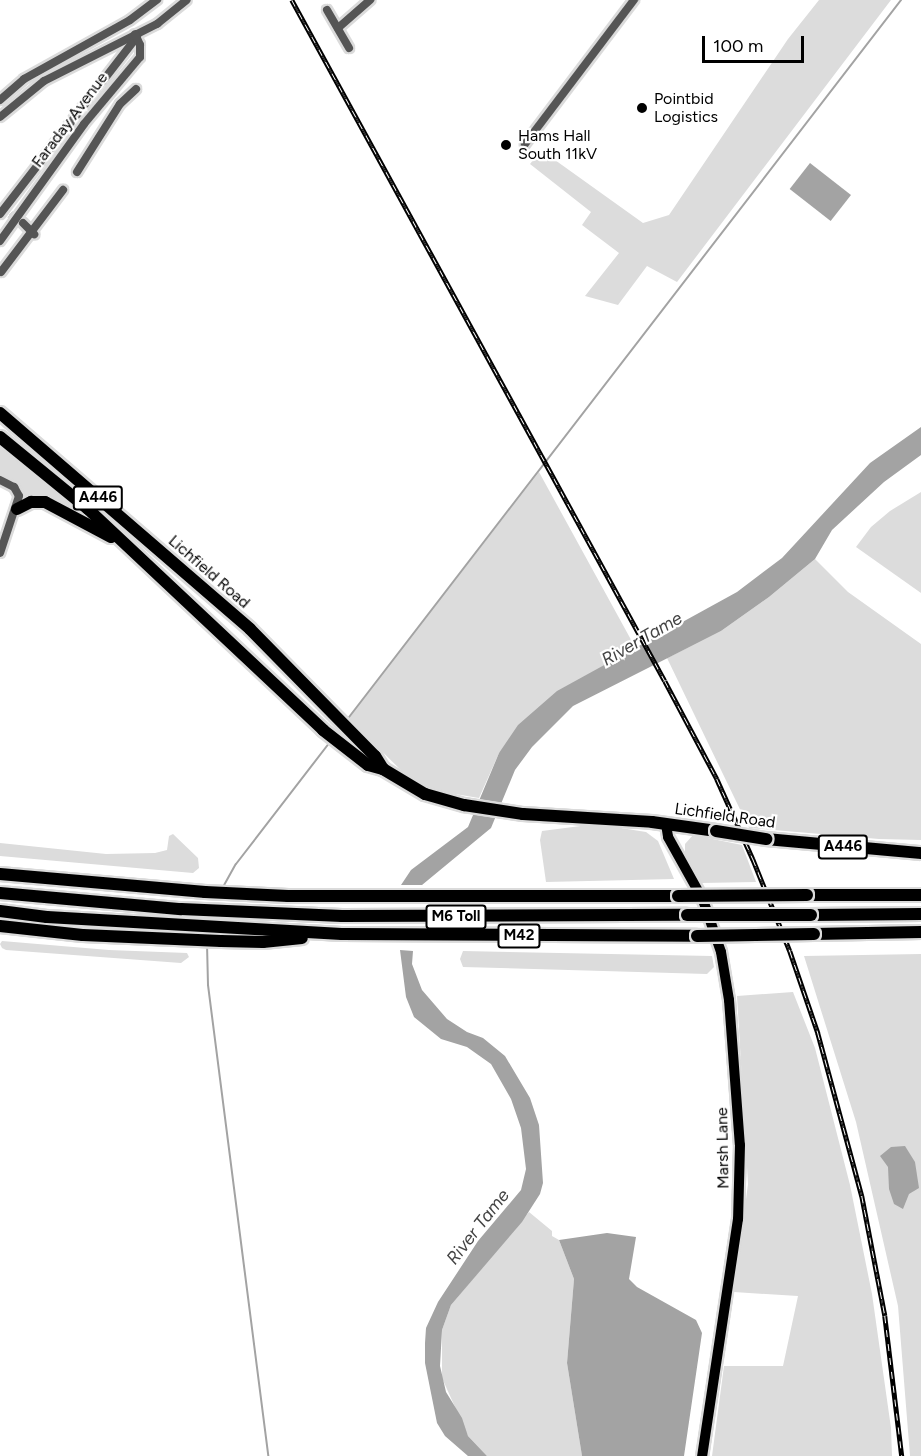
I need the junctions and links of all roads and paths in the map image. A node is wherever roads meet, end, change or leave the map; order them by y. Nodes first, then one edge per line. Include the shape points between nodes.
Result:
1 (157, 0) edge
2 (187, 0) edge
3 (370, 0) edge
4 (634, 0) edge
5 (327, 10) dead end
6 (338, 28) junction
7 (136, 36) junction
8 (349, 48) dead end
9 (136, 89) dead end
10 (0, 100) edge
11 (0, 117) edge
12 (525, 144) dead end
13 (77, 172) dead end
14 (63, 190) dead end
15 (1, 213) edge
16 (19, 222) junction
17 (33, 233) junction
18 (0, 242) edge
19 (0, 272) edge
20 (0, 412) edge
21 (0, 437) edge
22 (0, 480) edge
23 (17, 509) junction
24 (0, 553) edge
25 (140, 555) junction
26 (383, 769) junction
27 (671, 825) junction
28 (921, 853) edge
29 (0, 874) edge
30 (0, 893) edge
31 (921, 895) edge
32 (0, 911) edge
33 (921, 914) edge
34 (0, 926) edge
35 (921, 932) edge
36 (342, 934) junction
37 (702, 1456) edge

1 - 10 street via 130,20 33,73
2 - 7 street, Faraday Avenue
3 - 6 street
4 - 12 street
5 - 6 street
6 - 8 street
7 - 11 street, Faraday Avenue via 44,81
7 - 15 street, Faraday Avenue
7 - 16 street, Faraday Avenue via 140,57
9 - 13 street via 120,104
14 - 17 street
15 - 16 street, Faraday Avenue via 5,221
16 - 17 street
16 - 18 street, Faraday Avenue
17 - 19 street
20 - 26 highway, Lichfield Road / A446 via 250,629 375,756
21 - 25 highway, Lichfield Road / A446 via 51,476
22 - 23 street via 16,490
23 - 24 street
23 - 25 highway via 31,502 45,502
25 - 26 highway, Lichfield Road / A446 via 325,732 368,765
26 - 27 highway, Lichfield Road / A446 via 425,794 464,805 523,814
27 - 28 highway, Lichfield Road / A446, bridge
27 - 37 main road, Marsh Lane via 668,837 703,900 726,975 740,1145 738,1219
29 - 31 highway, bridge via 233,894 390,898
30 - 33 highway, M6 Toll, bridge via 199,910 408,916
32 - 36 highway, M42 via 47,918
34 - 36 highway via 83,935 220,941 263,942
35 - 36 highway, M42, bridge via 697,936

